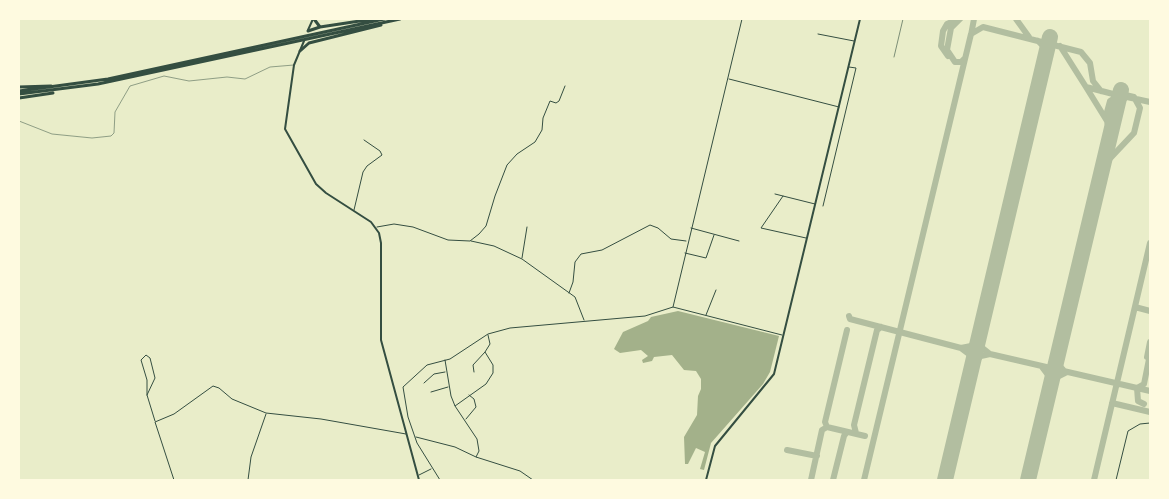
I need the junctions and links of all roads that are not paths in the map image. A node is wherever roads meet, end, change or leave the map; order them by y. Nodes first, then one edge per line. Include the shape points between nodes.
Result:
1 (19, 19) edge
2 (314, 19) edge
3 (373, 19) edge
4 (384, 19) edge
5 (400, 19) edge
6 (742, 19) edge
7 (860, 19) edge
8 (19, 22) edge
9 (320, 27) junction
10 (310, 34) junction
11 (818, 34) dead end
12 (302, 39) junction
13 (855, 41) junction
14 (309, 43) junction
15 (300, 51) junction
16 (294, 65) junction
17 (849, 67) junction
18 (728, 79) junction
19 (74, 85) junction
20 (566, 86) dead end
21 (19, 87) edge
22 (86, 87) junction
23 (19, 92) edge
24 (19, 98) edge
25 (839, 107) junction
26 (19, 121) edge
27 (364, 140) dead end
28 (775, 194) dead end
29 (784, 196) junction
30 (816, 204) junction
31 (823, 206) dead end
32 (354, 210) junction
33 (528, 226) dead end
34 (376, 227) junction
35 (690, 228) junction
36 (714, 234) junction
37 (806, 238) junction
38 (470, 241) junction
39 (687, 241) junction
40 (739, 241) dead end
41 (685, 253) junction
42 (522, 259) junction
43 (716, 290) dead end
44 (569, 293) junction
45 (673, 307) junction
46 (706, 315) junction
47 (584, 322) junction
48 (488, 334) junction
49 (783, 335) junction
50 (486, 352) junction
51 (445, 360) junction
52 (494, 369) junction
53 (498, 369) dead end
54 (446, 372) junction
55 (474, 372) dead end
56 (424, 383) dead end
57 (449, 387) junction
58 (431, 392) dead end
59 (469, 394) junction
60 (147, 395) junction
61 (455, 406) junction
62 (266, 413) junction
63 (464, 420) junction
64 (155, 422) junction
65 (1150, 423) edge
66 (406, 434) junction
67 (415, 437) junction
68 (476, 457) junction
69 (432, 469) junction
70 (418, 475) junction
71 (174, 480) edge
72 (248, 480) edge
73 (419, 480) edge
74 (440, 480) edge
75 (533, 480) edge
76 (706, 480) edge
77 (1116, 480) edge

1 - 8 lane
2 - 9 highway
2 - 10 street
3 - 9 highway
4 - 10 highway
5 - 10 highway
5 - 14 highway
6 - 18 street
7 - 13 street
9 - 10 highway
10 - 12 highway
10 - 12 street
10 - 14 highway via 307,36
11 - 13 street
12 - 14 highway
12 - 15 street
12 - 19 highway
12 - 22 highway
13 - 17 street
14 - 15 highway
15 - 16 street
16 - 26 lane via 270,66 245,79 227,77 189,81 164,76 130,86 118,105 111,136 92,138 52,134
16 - 32 street via 285,131 316,184
17 - 25 street
17 - 31 street via 856,68
18 - 25 street
18 - 35 street
19 - 21 highway
19 - 23 highway
20 - 38 street via 559,101 550,101 536,141 517,154 508,166 486,226
22 - 23 highway
22 - 24 highway
25 - 30 street
27 - 32 street via 382,155 363,172
28 - 29 street
29 - 30 street
29 - 37 street via 761,228
30 - 37 street
32 - 34 street
33 - 42 street
34 - 38 street via 397,225 444,239
34 - 66 street via 381,243 381,340
35 - 36 street
35 - 39 street
36 - 40 street
36 - 41 street via 706,258
37 - 49 street
38 - 42 street via 508,251
39 - 41 street
39 - 44 street via 670,239 650,225 602,250 581,254 575,262
41 - 45 street
42 - 44 street
43 - 46 street
44 - 47 street via 579,302
45 - 46 street
45 - 47 street via 645,316
46 - 49 street
47 - 48 street via 510,328
48 - 50 street via 490,344
48 - 51 street via 457,356
49 - 76 street via 774,374 717,442
50 - 52 street
50 - 55 street via 473,365
51 - 54 street
51 - 67 street via 427,365 403,387
52 - 53 street
52 - 59 street via 486,384
54 - 56 street via 434,374
54 - 57 street
57 - 58 street
57 - 61 street
59 - 61 street
59 - 63 street via 476,407
60 - 60 street via 147,380 140,360 146,354 155,378
60 - 64 street
61 - 63 street
62 - 64 street via 232,399 213,386 174,414
62 - 66 street
62 - 72 street via 251,457
63 - 68 street via 477,439 479,451
64 - 71 street
65 - 77 street via 1128,431
66 - 70 street
67 - 68 street via 455,447
67 - 69 street
68 - 75 street via 520,472
69 - 70 street
69 - 74 street
70 - 73 street

